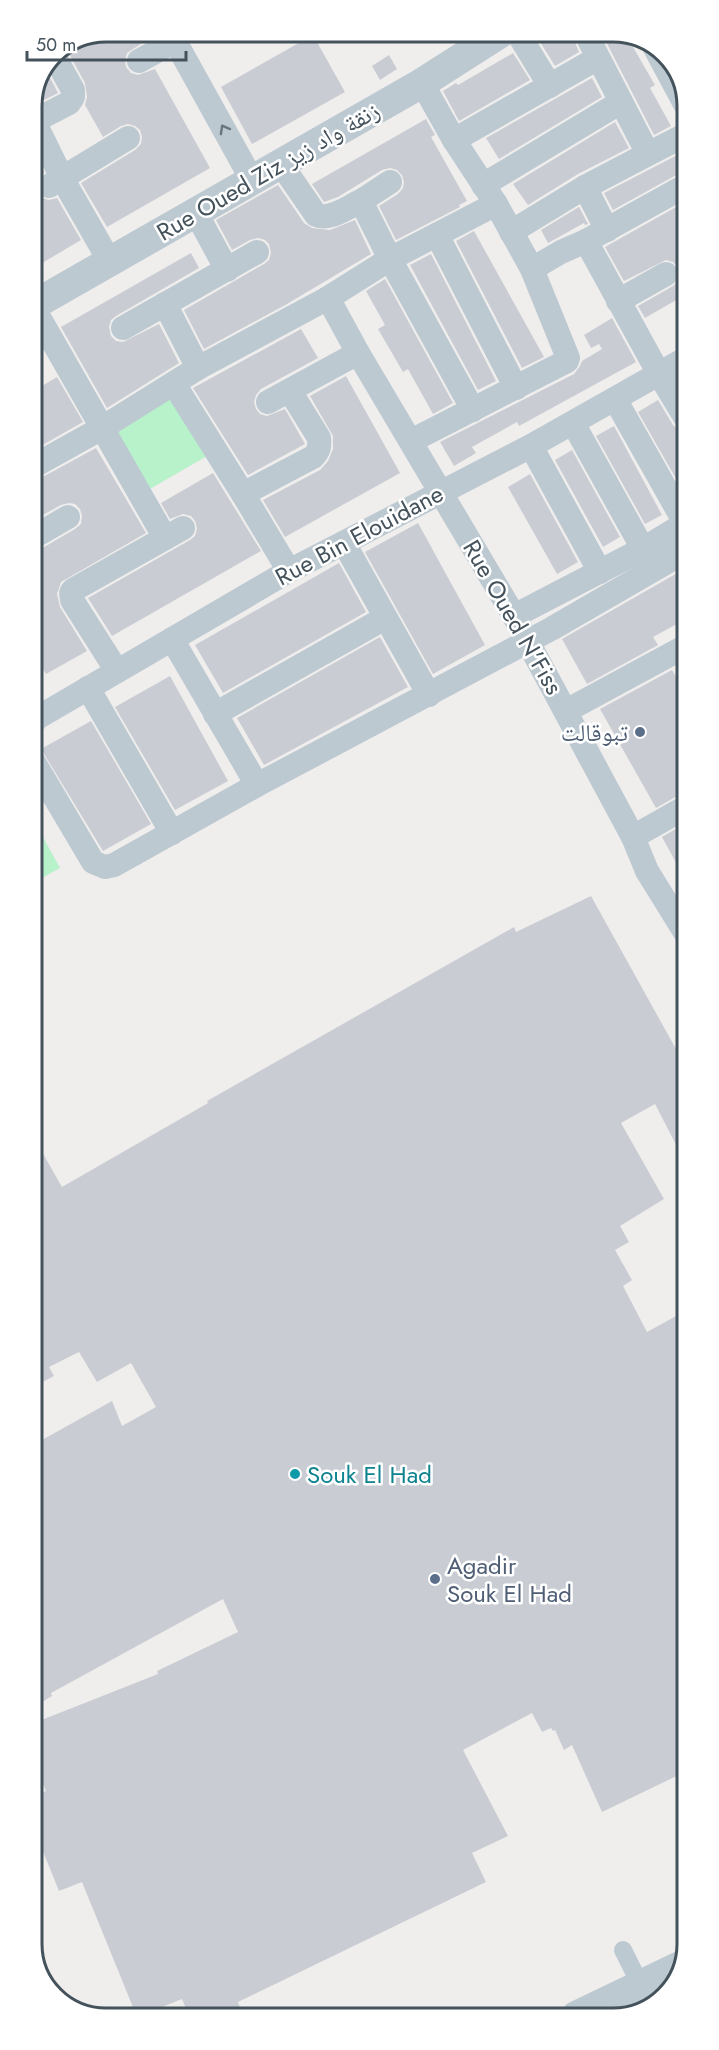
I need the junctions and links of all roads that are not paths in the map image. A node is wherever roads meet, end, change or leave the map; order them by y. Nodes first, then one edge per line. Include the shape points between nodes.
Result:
1 (164, 42) edge
2 (175, 42) edge
3 (486, 42) edge
4 (523, 42) edge
5 (590, 42) edge
6 (598, 58) junction
7 (139, 62) dead end
8 (59, 64) edge
9 (422, 83) junction
10 (550, 86) junction
11 (621, 102) junction
12 (42, 116) edge
13 (128, 138) dead end
14 (677, 139) edge
15 (454, 140) junction
16 (42, 145) edge
17 (648, 154) junction
18 (281, 164) junction
19 (252, 180) junction
20 (56, 182) junction
21 (390, 182) dead end
22 (585, 187) junction
23 (677, 191) edge
24 (490, 194) junction
25 (361, 201) junction
26 (196, 213) junction
27 (607, 230) junction
28 (511, 232) junction
29 (436, 235) junction
30 (586, 241) junction
31 (257, 252) dead end
32 (390, 259) junction
33 (110, 262) junction
34 (532, 269) junction
35 (227, 270) junction
36 (666, 274) dead end
37 (328, 298) junction
38 (42, 300) edge
39 (618, 301) junction
40 (165, 304) junction
41 (42, 323) edge
42 (123, 328) dead end
43 (358, 353) junction
44 (677, 364) edge
45 (198, 368) junction
46 (659, 374) junction
47 (174, 384) junction
48 (516, 388) junction
49 (290, 391) junction
50 (615, 399) junction
51 (268, 402) dead end
52 (677, 403) edge
53 (473, 410) junction
54 (573, 423) junction
55 (102, 428) junction
56 (411, 441) junction
57 (531, 446) junction
58 (42, 461) edge
59 (441, 491) junction
60 (243, 494) junction
61 (677, 509) edge
62 (68, 517) dead end
63 (42, 528) edge
64 (677, 528) edge
65 (344, 543) junction
66 (643, 549) junction
67 (677, 556) edge
68 (290, 572) junction
69 (600, 572) junction
70 (514, 616) junction
71 (385, 618) junction
72 (172, 639) junction
73 (528, 641) junction
74 (677, 651) edge
75 (117, 672) junction
76 (88, 688) junction
77 (429, 695) junction
78 (566, 711) junction
79 (42, 714) edge
80 (215, 714) junction
81 (42, 776) edge
82 (257, 785) junction
83 (677, 812) edge
84 (172, 833) junction
85 (633, 837) junction
86 (677, 919) edge
87 (623, 1950) dead end
88 (668, 1976) edge
89 (646, 1994) edge
90 (601, 2008) edge

1 - 7 street
19 -> 2 street
3 - 9 street, Rue Oued Ziz زنقة واد زيز
4 - 10 street
5 - 6 street
6 - 10 street
6 - 11 street
8 - 12 street via 74,90 73,97
9 - 15 street
9 - 18 street, Rue Oued Ziz زنقة واد زيز
10 - 15 street
11 - 17 street
11 - 24 street
13 - 20 street
14 - 17 street
15 - 24 street
16 - 20 street
17 - 22 street
18 - 19 street, Rue Oued Ziz زنقة واد زيز
18 - 25 street via 316,215 326,217
19 - 26 street, Rue Oued Ziz زنقة واد زيز
20 - 33 street
21 - 25 street
22 - 27 street
22 - 28 street
23 - 27 street
24 - 28 street
24 - 29 street
25 - 32 street
26 - 33 street, Rue Oued Ziz زنقة واد زيز
26 - 35 street
27 - 30 street
28 - 34 street
29 - 32 street
29 - 48 street
30 - 34 street
30 - 39 street
31 - 35 street
32 - 37 street
32 - 53 street
33 - 38 street, Rue Oued Ziz زنقة واد زيز
34 - 48 street via 568,358
35 - 40 street
36 - 39 street
37 - 43 street, Rue Oued N'Fiss
37 - 45 street
39 - 46 street
40 - 42 street
40 - 45 street
41 - 55 street
43 - 49 street
43 - 56 street, Rue Oued N'Fiss
44 - 46 street, Rue Bin Elouidane
45 - 47 street
46 - 50 street, Rue Bin Elouidane
46 - 52 street
47 - 55 street
47 - 60 street
48 - 53 street
49 - 51 street
49 - 60 street via 319,438 317,453
50 - 54 street, Rue Bin Elouidane
50 - 61 street
53 - 56 street
54 - 57 street, Rue Bin Elouidane
54 - 66 street
55 - 58 street
55 - 75 street via 174,533 71,593
56 - 59 street, Rue Oued N'Fiss
57 - 59 street, Rue Bin Elouidane
57 - 69 street
59 - 65 street, Rue Bin Elouidane
59 - 70 street, Rue Oued N'Fiss
60 - 68 street
62 - 63 street
64 - 66 street
65 - 68 street, Rue Bin Elouidane
65 - 71 street
66 - 69 street
67 - 73 street
68 - 72 street, Rue Bin Elouidane
69 - 70 street
70 - 73 street, Rue Oued N'Fiss
71 - 77 street
71 - 80 street
72 - 75 street, Rue Bin Elouidane
72 - 80 street
73 - 77 street
73 - 78 street, Rue Oued N'Fiss
74 - 78 street
75 - 76 street, Rue Bin Elouidane
76 - 79 street, Rue Bin Elouidane
76 - 84 street
77 - 82 street
78 - 85 street, Rue Oued N'Fiss
80 - 82 street
81 - 84 street via 99,866 114,865
82 - 84 street
83 - 85 street
85 - 86 street, Rue Oued N'Fiss via 647,871
87 - 89 street
88 - 89 street
89 - 90 street

